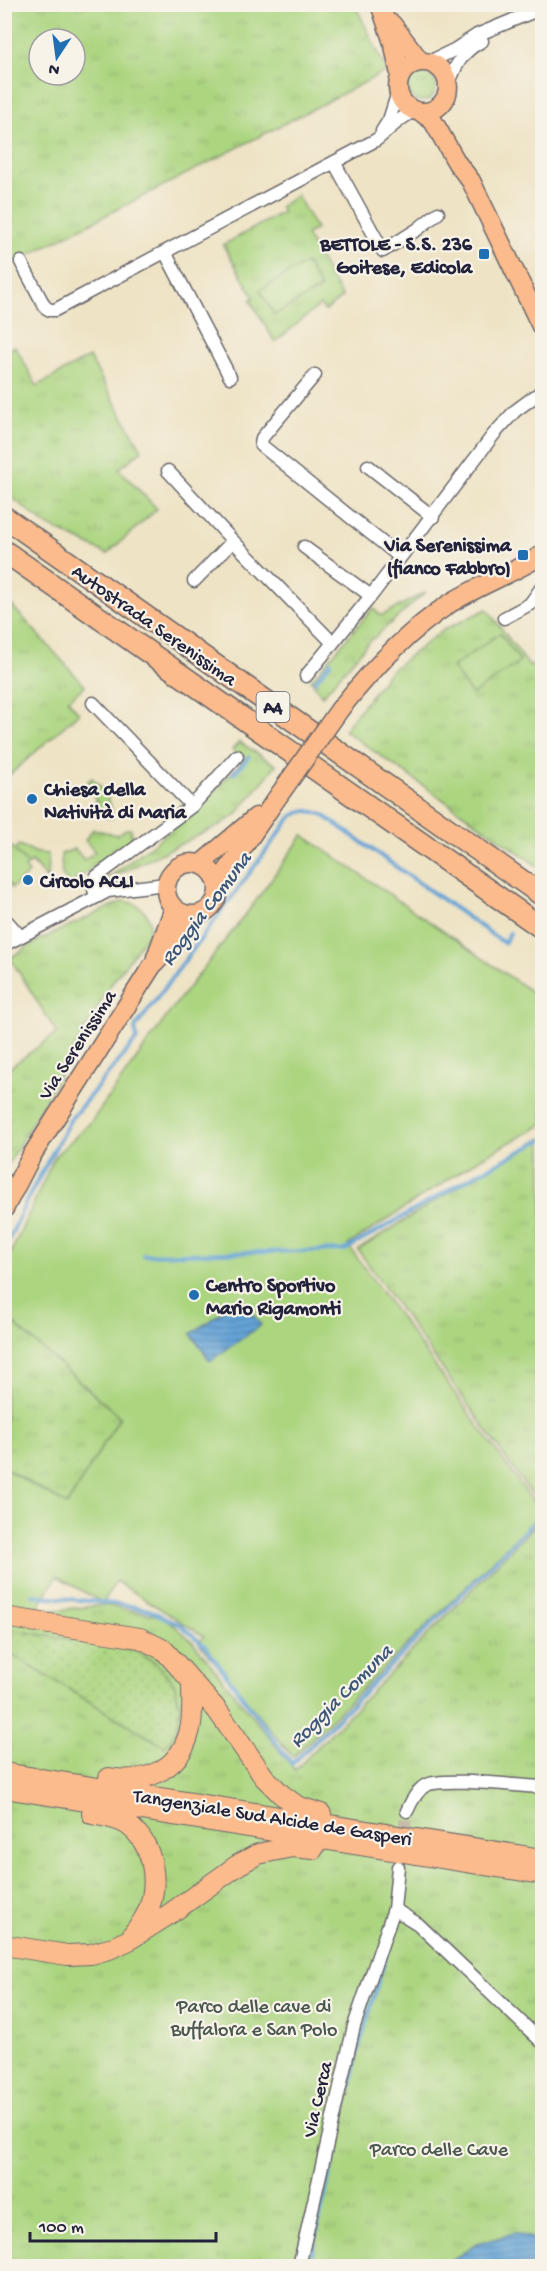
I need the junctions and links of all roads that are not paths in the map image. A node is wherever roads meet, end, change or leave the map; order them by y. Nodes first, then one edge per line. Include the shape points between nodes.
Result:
1 (543, 8) edge
2 (508, 23) junction
3 (425, 62) junction
4 (399, 84) junction
5 (446, 94) junction
6 (418, 112) junction
7 (379, 137) junction
8 (334, 162) junction
9 (471, 181) junction
10 (438, 213) dead end
11 (165, 252) junction
12 (21, 262) dead end
13 (543, 328) edge
14 (315, 375) dead end
15 (230, 377) dead end
16 (543, 391) edge
17 (368, 466) dead end
18 (168, 471) dead end
19 (432, 517) junction
20 (4, 518) edge
21 (233, 541) junction
22 (304, 547) dead end
23 (4, 551) edge
24 (400, 557) junction
25 (538, 561) edge
26 (194, 582) dead end
27 (543, 587) edge
28 (372, 596) junction
29 (504, 618) dead end
30 (333, 644) junction
31 (306, 676) dead end
32 (93, 703) dead end
33 (237, 756) dead end
34 (272, 804) junction
35 (192, 806) junction
36 (201, 864) junction
37 (166, 884) junction
38 (218, 884) junction
39 (543, 895) edge
40 (96, 897) junction
41 (174, 908) junction
42 (194, 915) junction
43 (4, 918) edge
44 (543, 928) edge
45 (20, 936) junction
46 (4, 945) edge
47 (152, 966) junction
48 (4, 1209) edge
49 (4, 1617) edge
50 (192, 1682) junction
51 (4, 1764) edge
52 (4, 1773) edge
53 (543, 1787) edge
54 (4, 1788) edge
55 (4, 1800) edge
56 (407, 1811) tunnel mouth
57 (440, 1842) junction
58 (425, 1856) junction
59 (543, 1859) edge
60 (398, 1867) tunnel mouth
61 (543, 1874) edge
62 (394, 1909) junction
63 (127, 1941) junction
64 (4, 1945) edge
65 (543, 2042) edge
66 (299, 2266) edge

1 - 2 street
2 - 3 street via 477,34 454,50
2 - 5 street via 465,52 454,69
3 - 4 main road via 411,64
3 - 4 main road via 405,42 380,4 397,56
3 - 5 main road via 442,71
4 - 6 main road via 403,104
4 - 7 street via 389,120
5 - 6 main road via 434,110
5 - 9 main road via 450,129
6 - 7 street
6 - 9 main road via 432,121
7 - 8 street
8 - 10 street via 383,251
8 - 11 street
9 - 13 main road
11 - 12 street via 53,310 45,307
11 - 15 street
14 - 24 street via 262,438 261,445
16 - 19 street via 502,425
17 - 19 street
18 - 21 street
19 - 24 street
20 - 39 highway, Autostrada Serenissima / A4
21 - 26 street
21 - 30 street
22 - 28 street
23 - 44 highway, Autostrada Serenissima / A4
24 - 28 street
25 - 34 main road, Via Serenissima, bridge via 476,588 417,628 361,683
27 - 29 street via 530,603
28 - 30 street
30 - 31 street
32 - 35 street
33 - 35 street
34 - 36 main road, Via Serenissima
34 - 38 main road, Via Serenissima
35 - 40 street via 96,877
36 - 37 main road, Via Serenissima via 183,864
36 - 38 main road via 209,868
37 - 40 street via 108,891
37 - 41 main road
38 - 42 main road, Via Serenissima via 213,905
40 - 45 street
41 - 42 main road
41 - 47 main road, Via Serenissima
42 - 47 main road, Via Serenissima
43 - 45 street
45 - 46 street
47 - 48 main road, Via Serenissima via 32,1155
49 - 50 highway via 140,1638 164,1650
50 - 51 highway via 192,1713 186,1741 158,1774 131,1780
50 - 57 highway via 264,1776 297,1806 407,1829
52 - 57 highway, Tangenziale Sud Alcide de Gasperi
53 - 56 street via 450,1782 426,1785
54 - 58 highway, Tangenziale Sud Alcide de Gasperi
55 - 63 highway via 109,1817 127,1824 135,1833 148,1852 154,1881 146,1916
57 - 59 highway, Tangenziale Sud Alcide de Gasperi
58 - 61 highway, Tangenziale Sud Alcide de Gasperi
58 - 63 highway via 387,1861 292,1847 275,1849 238,1865
60 - 62 street, Via Cerca
62 - 65 street via 417,1924
62 - 66 street, Via Cerca via 354,2026
63 - 64 highway via 91,1954 75,1955

